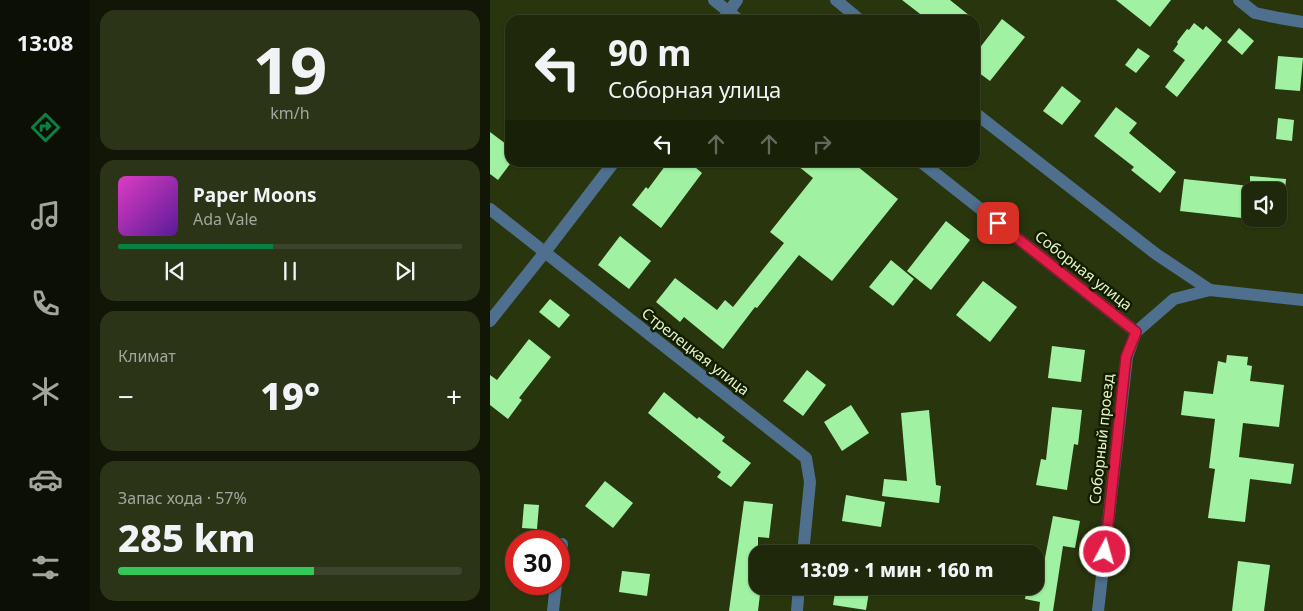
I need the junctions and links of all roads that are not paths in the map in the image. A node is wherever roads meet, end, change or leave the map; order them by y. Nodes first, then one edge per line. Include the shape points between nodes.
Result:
1 (714, 0) edge
2 (737, 0) edge
3 (836, 0) edge
4 (1239, 0) edge
5 (729, 15) edge
6 (732, 15) edge
7 (854, 15) edge
8 (1303, 22) edge
9 (980, 117) edge
10 (610, 167) edge
11 (927, 167) edge
12 (490, 209) edge
13 (546, 252) junction
14 (1210, 290) junction
15 (1303, 300) edge
16 (490, 321) edge
17 (1136, 332) junction
18 (804, 545) edge
19 (555, 595) edge
20 (798, 595) edge
21 (553, 611) edge
22 (797, 611) edge
23 (1098, 611) edge

1 - 5 street
2 - 6 street
3 - 7 street
4 - 8 street via 1255,13
9 - 14 street, Соборная улица via 1156,254
10 - 13 street
11 - 17 street, Соборная улица
12 - 13 street, Стрелецкая улица
13 - 16 street
13 - 18 street, Стрелецкая улица via 806,458 810,482
14 - 15 street, Соборная улица
14 - 17 street, Соборная улица via 1174,299
17 - 23 street, Соборный проезд via 1126,357
19 - 21 street
20 - 22 street

